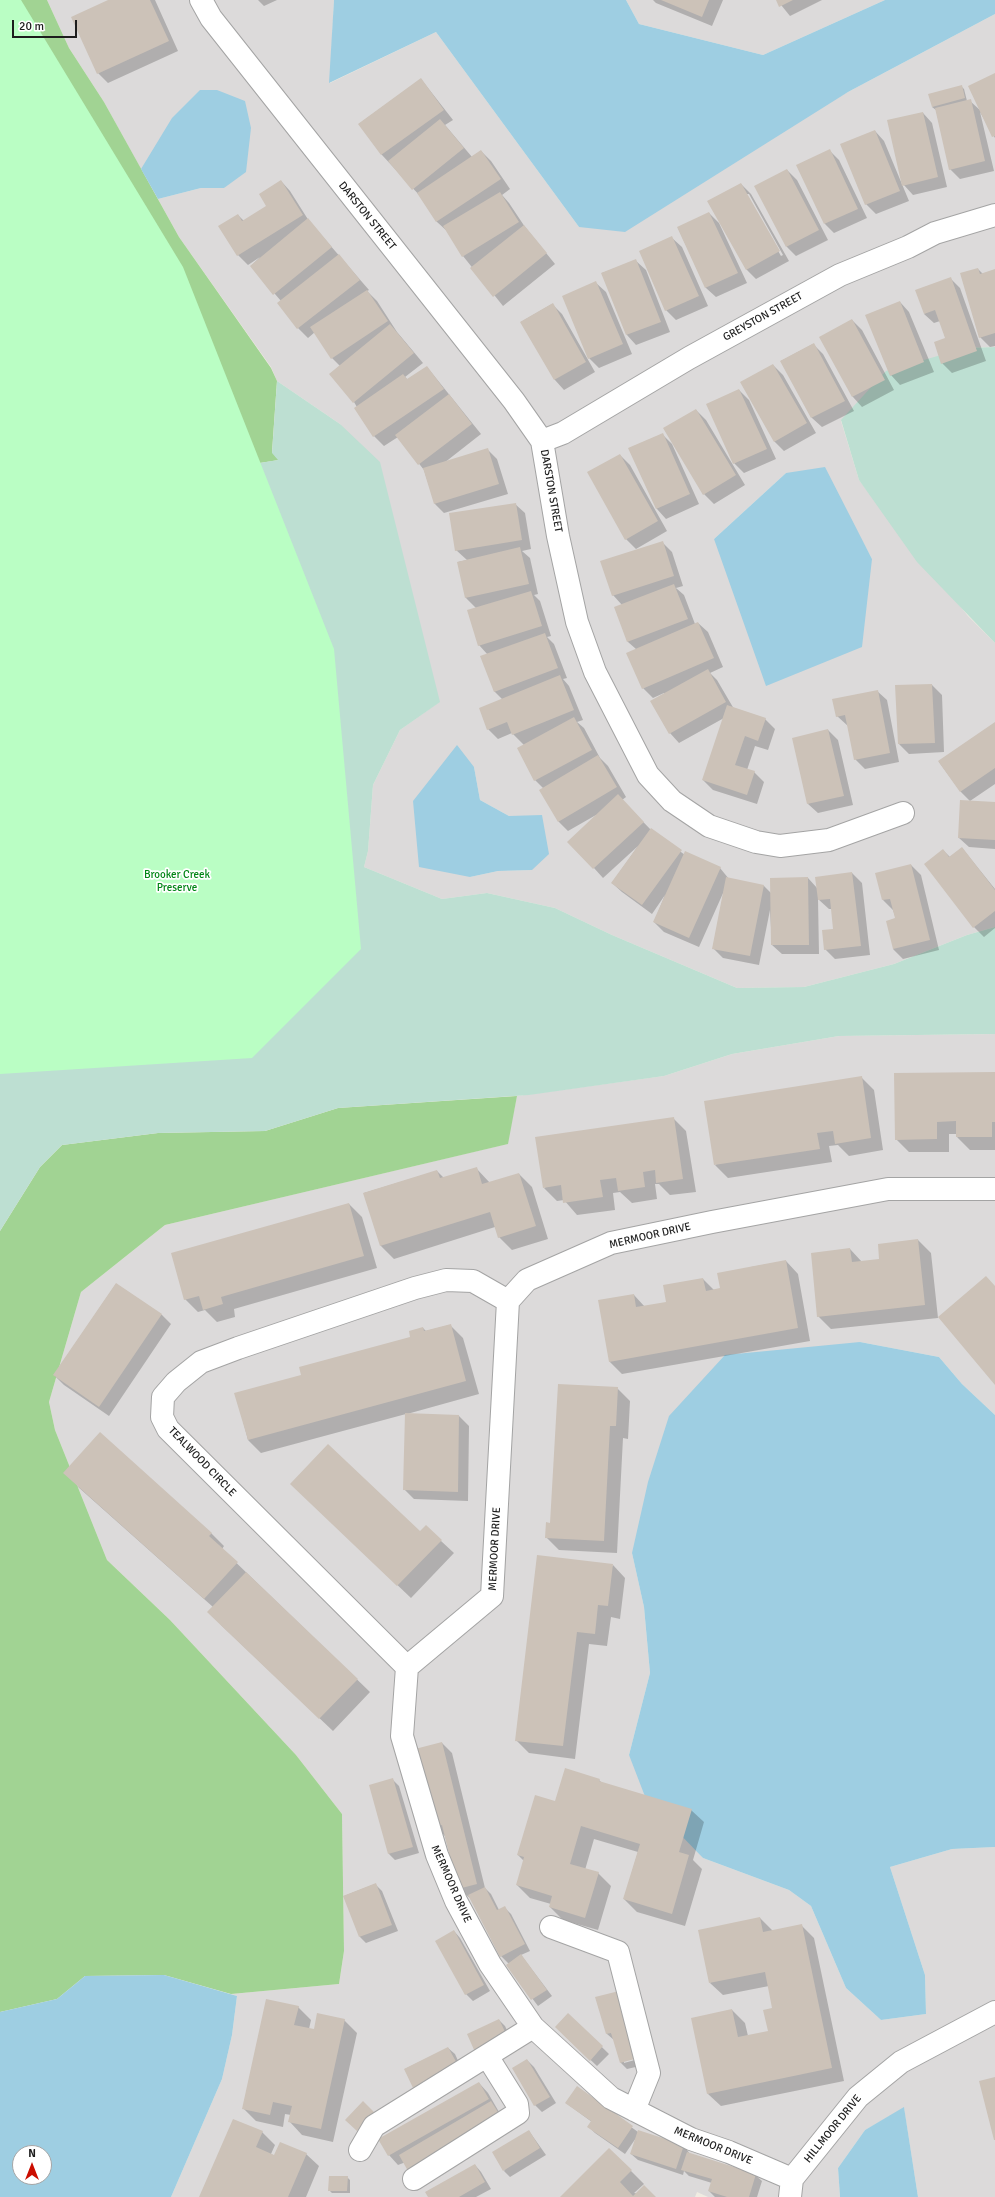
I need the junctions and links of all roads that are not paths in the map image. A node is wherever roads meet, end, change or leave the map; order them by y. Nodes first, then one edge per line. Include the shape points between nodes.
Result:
1 (201, 0) edge
2 (995, 215) edge
3 (542, 441) junction
4 (903, 813) dead end
5 (995, 1189) edge
6 (508, 1301) junction
7 (407, 1667) junction
8 (551, 1927) dead end
9 (995, 2012) edge
10 (533, 2027) junction
11 (487, 2056) junction
12 (634, 2110) junction
13 (360, 2150) dead end
14 (414, 2179) dead end
15 (791, 2188) edge

1 - 3 street, DARSTON STREET via 211,18 514,401
2 - 3 street, GREYSTON STREET via 935,234 840,275 689,358 562,433
3 - 4 street, DARSTON STREET via 558,536 577,622 595,672 648,775 672,801 709,826 756,842 780,846 829,840
5 - 6 street, MERMOOR DRIVE via 888,1189 611,1243 527,1280
6 - 7 street, MERMOOR DRIVE via 492,1596
6 - 7 street, TEALWOOD CIRCLE via 473,1281 446,1280 415,1288 201,1362 176,1382 163,1397 162,1417 168,1429
7 - 10 street, MERMOOR DRIVE via 402,1736 437,1855 456,1901 490,1964
8 - 12 street via 618,1952 649,2073
9 - 15 street, HILLMOOR DRIVE via 901,2062 858,2097
10 - 11 street
10 - 12 street, MERMOOR DRIVE via 611,2098
11 - 13 street via 374,2126
11 - 14 street via 516,2104 518,2113
12 - 15 street, MERMOOR DRIVE via 691,2139 729,2152

